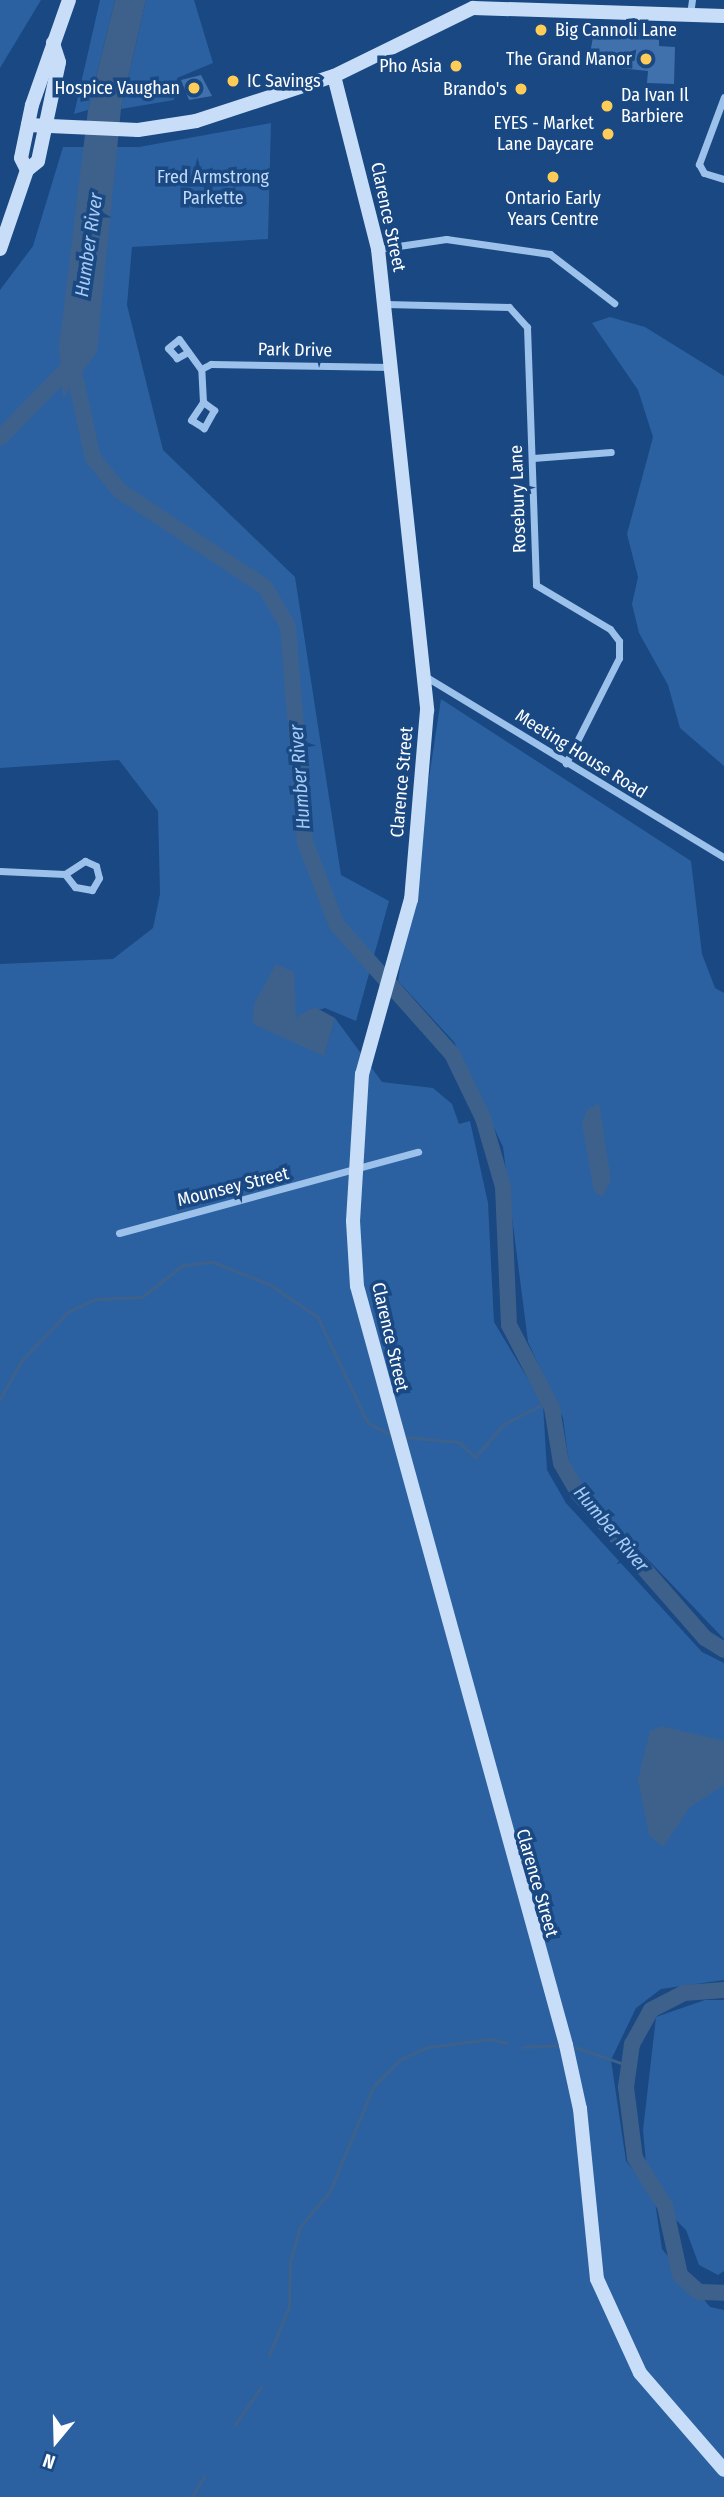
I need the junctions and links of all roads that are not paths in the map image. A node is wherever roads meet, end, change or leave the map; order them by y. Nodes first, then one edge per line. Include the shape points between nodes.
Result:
1 (69, 0) edge
2 (691, 7) edge
3 (724, 16) edge
4 (53, 43) junction
5 (334, 76) junction
6 (724, 97) edge
7 (28, 125) junction
8 (45, 128) junction
9 (27, 170) junction
10 (724, 179) edge
11 (0, 249) edge
12 (378, 249) junction
13 (614, 303) dead end
14 (386, 304) junction
15 (188, 352) dead end
16 (391, 367) junction
17 (201, 369) junction
18 (203, 402) dead end
19 (611, 452) dead end
20 (533, 458) junction
21 (424, 675) junction
22 (566, 762) junction
23 (724, 857) edge
24 (0, 871) edge
25 (65, 874) junction
26 (418, 1152) dead end
27 (356, 1172) junction
28 (119, 1233) dead end
29 (724, 2470) edge

1 - 4 street
2 - 3 street
2 - 5 street via 473,8
4 - 7 street
4 - 8 street via 59,62
5 - 8 street via 196,121 138,130
5 - 12 street, Clarence Street
6 - 10 street via 699,164 704,173
7 - 8 street
7 - 9 street via 21,158
8 - 9 street via 37,161
9 - 11 street
12 - 13 street via 446,239 550,254
12 - 14 street, Clarence Street
14 - 16 street, Clarence Street
14 - 20 street, Rosebury Lane via 509,307 521,314
15 - 17 street
16 - 17 street, Park Drive
16 - 21 street, Clarence Street
17 - 18 street
19 - 20 street
20 - 22 street, Rosebury Lane via 536,585 610,629 619,641 619,658
21 - 22 street, Meeting House Road
21 - 27 street, Clarence Street via 424,775 411,899 362,1074
22 - 23 street, Meeting House Road
24 - 25 street
25 - 25 street via 75,887 92,890 99,878 96,866 85,861
26 - 27 street, Mounsey Street
27 - 28 street, Mounsey Street
27 - 29 street, Clarence Street via 353,1221 363,1327 566,2045 580,2109 597,2279 639,2373

